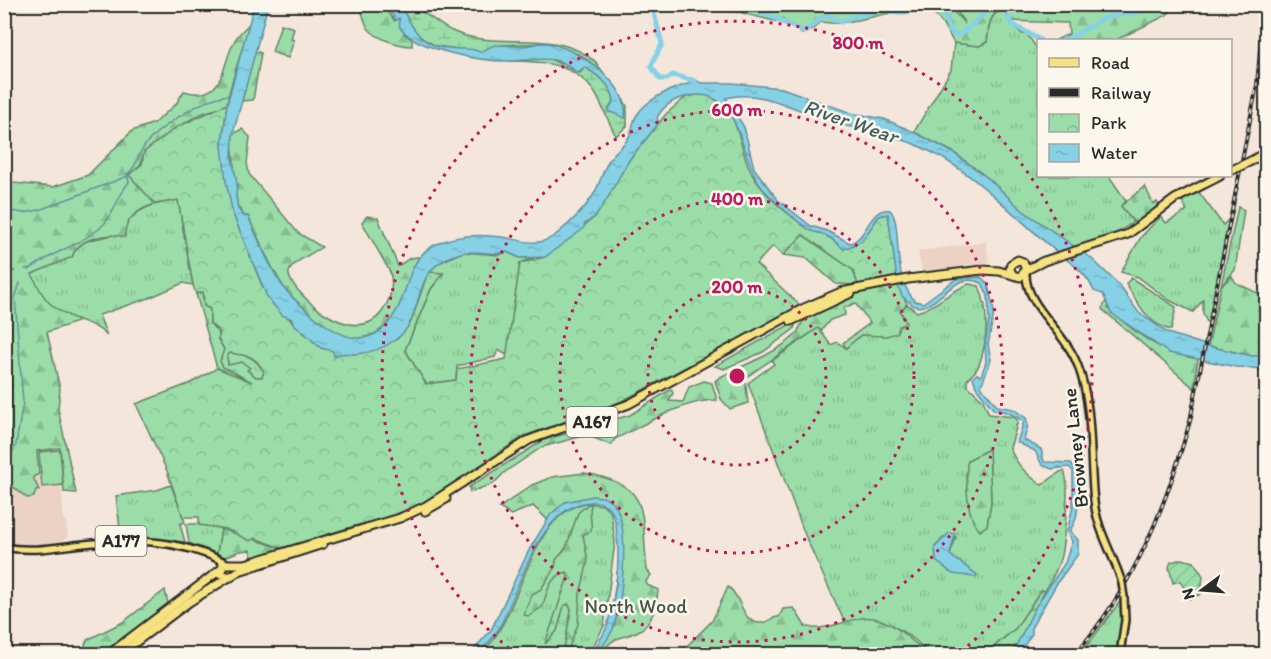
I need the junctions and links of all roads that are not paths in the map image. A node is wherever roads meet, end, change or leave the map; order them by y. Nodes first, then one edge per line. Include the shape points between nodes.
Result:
1 (1266, 152) edge
2 (1232, 170) edge
3 (1219, 177) edge
4 (1021, 260) junction
5 (1044, 261) junction
6 (1010, 266) junction
7 (999, 271) junction
8 (1026, 271) junction
9 (1014, 276) junction
10 (874, 285) junction
11 (1026, 286) junction
12 (4, 547) edge
13 (214, 558) junction
14 (229, 563) junction
15 (220, 569) junction
16 (232, 576) junction
17 (109, 654) edge
18 (120, 654) edge
19 (1120, 654) edge

1 - 2 highway, bridge
3 - 5 highway via 1175,199 1128,234
4 - 5 highway
4 - 6 highway, A167
4 - 8 highway
5 - 8 highway
6 - 7 highway, A167
6 - 9 highway
7 - 9 highway, A167
7 - 10 highway, A167
8 - 9 highway
8 - 11 main road
9 - 11 main road, Browney Lane
10 - 14 highway, A167 via 841,292 802,309 629,404 529,440 426,506 400,518 245,564
10 - 16 highway, A167 via 820,306 633,407 530,444 410,519 244,569
11 - 19 main road, Browney Lane, bridge via 1067,343 1088,399 1094,503 1124,597
12 - 13 main road, A177 via 34,549 144,540 187,546
13 - 14 main road, A177
13 - 15 main road
14 - 15 highway
14 - 16 highway
15 - 16 highway via 224,577
15 - 17 highway
16 - 18 highway, A167 via 189,602

